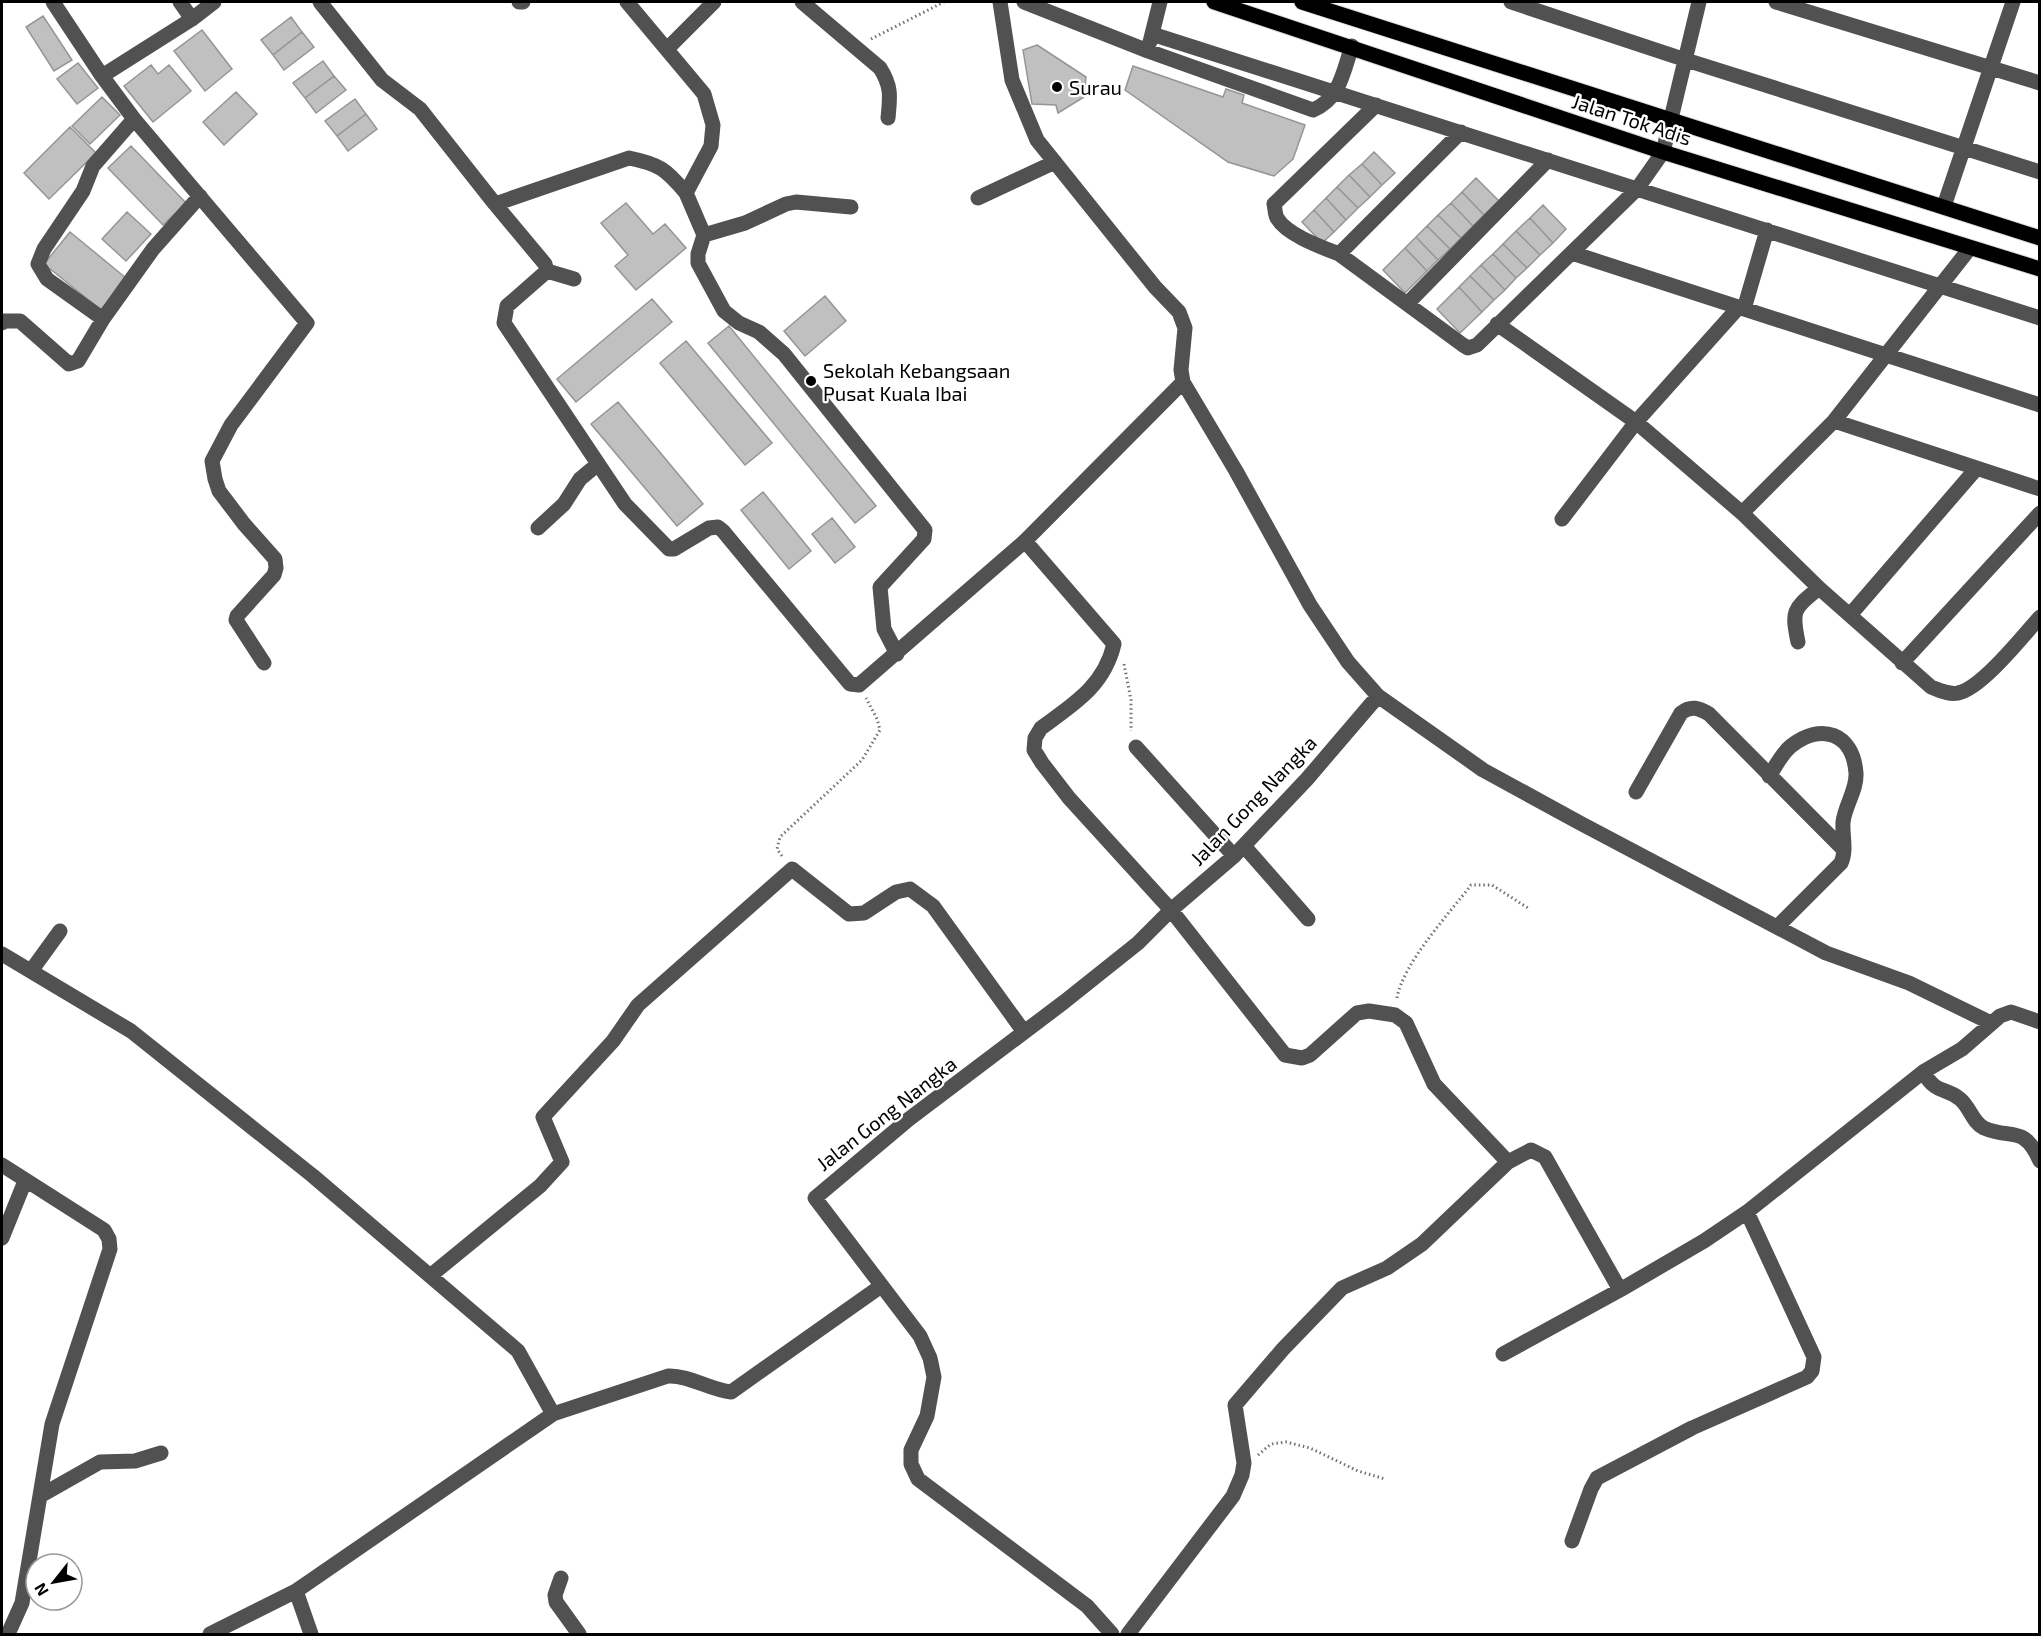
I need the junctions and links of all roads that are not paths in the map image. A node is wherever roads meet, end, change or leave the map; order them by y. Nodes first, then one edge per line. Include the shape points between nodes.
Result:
1 (53, 2) edge
2 (180, 2) edge
3 (214, 2) edge
4 (321, 2) edge
5 (627, 2) edge
6 (714, 2) edge
7 (802, 2) edge
8 (1000, 2) edge
9 (1024, 2) edge
10 (1160, 2) edge
11 (1214, 2) edge
12 (1302, 2) edge
13 (1510, 2) edge
14 (1699, 2) edge
15 (1776, 2) edge
16 (2013, 2) edge
17 (192, 19) junction
18 (1152, 34) junction
19 (1352, 46) junction
20 (668, 48) junction
21 (1148, 51) junction
22 (1686, 60) junction
23 (1991, 66) junction
24 (102, 76) junction
25 (2040, 82) edge
26 (1336, 92) junction
27 (1376, 105) junction
28 (134, 118) junction
29 (888, 118) dead end
30 (1672, 119) junction
31 (1461, 132) junction
32 (1963, 149) junction
33 (1663, 152) junction
34 (1548, 160) junction
35 (1054, 162) junction
36 (2040, 172) edge
37 (1637, 189) junction
38 (686, 193) junction
39 (200, 196) junction
40 (978, 198) dead end
41 (495, 204) junction
42 (1944, 206) junction
43 (851, 207) dead end
44 (1767, 230) junction
45 (704, 235) junction
46 (2040, 238) edge
47 (1970, 248) junction
48 (1572, 253) junction
49 (1339, 254) junction
50 (2040, 269) edge
51 (547, 271) junction
52 (574, 279) dead end
53 (1942, 286) junction
54 (1407, 304) junction
55 (1741, 308) junction
56 (2040, 318) edge
57 (103, 319) junction
58 (2, 323) edge
59 (1497, 324) junction
60 (1885, 356) junction
61 (1183, 382) junction
62 (2040, 405) edge
63 (1834, 421) junction
64 (1636, 422) junction
65 (598, 464) junction
66 (1976, 469) junction
67 (2040, 489) edge
68 (1742, 513) junction
69 (2040, 513) edge
70 (1562, 519) dead end
71 (538, 528) dead end
72 (1025, 542) junction
73 (1819, 588) junction
74 (1850, 615) junction
75 (2040, 617) edge
76 (1798, 642) dead end
77 (897, 654) junction
78 (264, 663) dead end
79 (1902, 663) junction
80 (1378, 696) junction
81 (1136, 747) road end
82 (1769, 776) junction
83 (1636, 792) dead end
84 (1844, 850) junction
85 (1239, 851) junction
86 (1172, 910) junction
87 (1308, 919) dead end
88 (1777, 927) junction
89 (60, 931) dead end
90 (2, 954) edge
91 (31, 971) junction
92 (2040, 1022) edge
93 (1991, 1023) junction
94 (1024, 1032) junction
95 (1923, 1072) junction
96 (2040, 1161) edge
97 (1508, 1162) junction
98 (2, 1166) edge
99 (25, 1181) junction
100 (1747, 1212) junction
101 (2, 1238) edge
102 (430, 1276) junction
103 (881, 1286) junction
104 (1620, 1290) junction
105 (1503, 1354) dead end
106 (553, 1414) junction
107 (161, 1453) dead end
108 (40, 1496) junction
109 (1572, 1541) dead end
110 (561, 1578) dead end
111 (296, 1591) junction
112 (8, 1635) edge
113 (210, 1635) edge
114 (311, 1635) edge
115 (579, 1635) edge
116 (1112, 1635) edge
117 (1128, 1635) edge

1 - 24 street
2 - 17 street
3 - 17 street
4 - 41 street via 382,80 420,109
5 - 20 street
6 - 20 street
7 - 29 street via 880,68 888,82
8 - 35 street via 1012,80 1037,140
9 - 21 street
10 - 18 street
11 - 19 main road, Jalan Tok Adis
12 - 30 main road, Jalan Tok Adis
13 - 22 street
14 - 22 street
15 - 23 street
16 - 23 street
17 - 24 street
18 - 21 street
18 - 26 street
19 - 26 street
19 - 33 main road, Jalan Tok Adis
20 - 38 street via 704,94 714,125 711,146
21 - 26 street via 1313,110
22 - 30 street
22 - 32 street
23 - 25 street
23 - 32 street
24 - 28 street
26 - 27 street
27 - 31 street
27 - 49 street via 1274,204 1277,218 1290,230
28 - 39 street
28 - 57 street via 93,166 83,191 38,264 47,279
30 - 33 street
30 - 42 main road, Jalan Tok Adis
31 - 34 street
31 - 49 street
32 - 36 street
32 - 42 street
33 - 37 street
33 - 47 main road, Jalan Tok Adis
34 - 37 street
34 - 54 street
35 - 40 street
35 - 61 street via 1179,312 1185,328
37 - 44 street
37 - 48 street
38 - 41 street via 669,172 650,162 629,158
38 - 45 street
39 - 57 street via 153,249
39 - 78 street via 307,323 231,425 212,461 219,491 275,559 274,574 236,620
41 - 51 street
42 - 46 main road, Jalan Tok Adis
43 - 45 street via 796,202
44 - 53 street
44 - 55 street
45 - 77 street via 698,262 724,311 759,332 784,354 925,530 924,539 880,587 884,629
47 - 50 main road, Jalan Tok Adis
47 - 53 street
48 - 55 street
48 - 59 street
49 - 54 street
51 - 52 street
51 - 65 street via 507,306 504,322
53 - 56 street
53 - 60 street
54 - 59 street via 1468,348 1477,345
55 - 60 street
55 - 64 street
57 - 58 street via 78,361 69,364 20,321
59 - 64 street
60 - 62 street
60 - 63 street
61 - 72 street
61 - 80 street via 1310,605 1348,662
63 - 66 street
63 - 68 street
64 - 68 street
64 - 70 street
65 - 71 street
65 - 77 street via 625,504 669,549 709,528 723,531 850,684 859,685
66 - 67 street
66 - 74 street
68 - 73 street
69 - 79 street
72 - 77 street
72 - 86 street via 1114,644 1099,679 1041,728 1035,738 1035,750 1069,798
73 - 74 street
73 - 76 street via 1794,613
74 - 79 street
75 - 79 street via 1984,678 1958,693 1931,687
80 - 85 street, Jalan Gong Nangka
80 - 88 street via 1483,770
81 - 85 street
82 - 83 street via 1709,714 1692,708 1681,713
82 - 84 street
82 - 84 street via 1788,748 1804,737 1814,733 1840,737 1851,753 1857,775 1843,820
84 - 88 street via 1841,863
85 - 86 street, Jalan Gong Nangka
85 - 87 street
86 - 94 street, Jalan Gong Nangka via 1138,943
86 - 97 street via 1285,1055 1310,1055 1357,1013 1395,1015 1406,1023 1434,1084
88 - 93 street
89 - 91 street
90 - 91 street
91 - 102 street via 131,1031 313,1176
92 - 93 street via 2006,1012
93 - 95 street via 1953,1056
94 - 102 street via 933,906 910,889 896,892 864,913 849,914 792,869 638,1005 613,1041 543,1117 562,1162 540,1186
94 - 103 street, Jalan Gong Nangka via 909,1119 815,1198
95 - 96 street via 1935,1088 1960,1099 1978,1125 2026,1139
95 - 100 street
97 - 104 street via 1531,1150 1545,1157
97 - 117 street via 1422,1244 1387,1268 1342,1288 1234,1405 1244,1462 1233,1496
98 - 99 street
99 - 101 street
99 - 108 street via 104,1230 110,1249 52,1424
100 - 104 street
100 - 109 street via 1814,1357 1812,1371 1807,1377 1692,1428 1597,1478
102 - 106 street via 518,1351
103 - 106 street via 731,1392 668,1376
103 - 116 street, Jalan Gong Nangka via 920,1336 934,1377 927,1416 911,1450 910,1464 918,1479 1087,1606
104 - 105 street
106 - 111 street
107 - 108 street via 135,1461 100,1462
108 - 112 street via 22,1603
110 - 115 street via 556,1602
111 - 113 street
111 - 114 street

